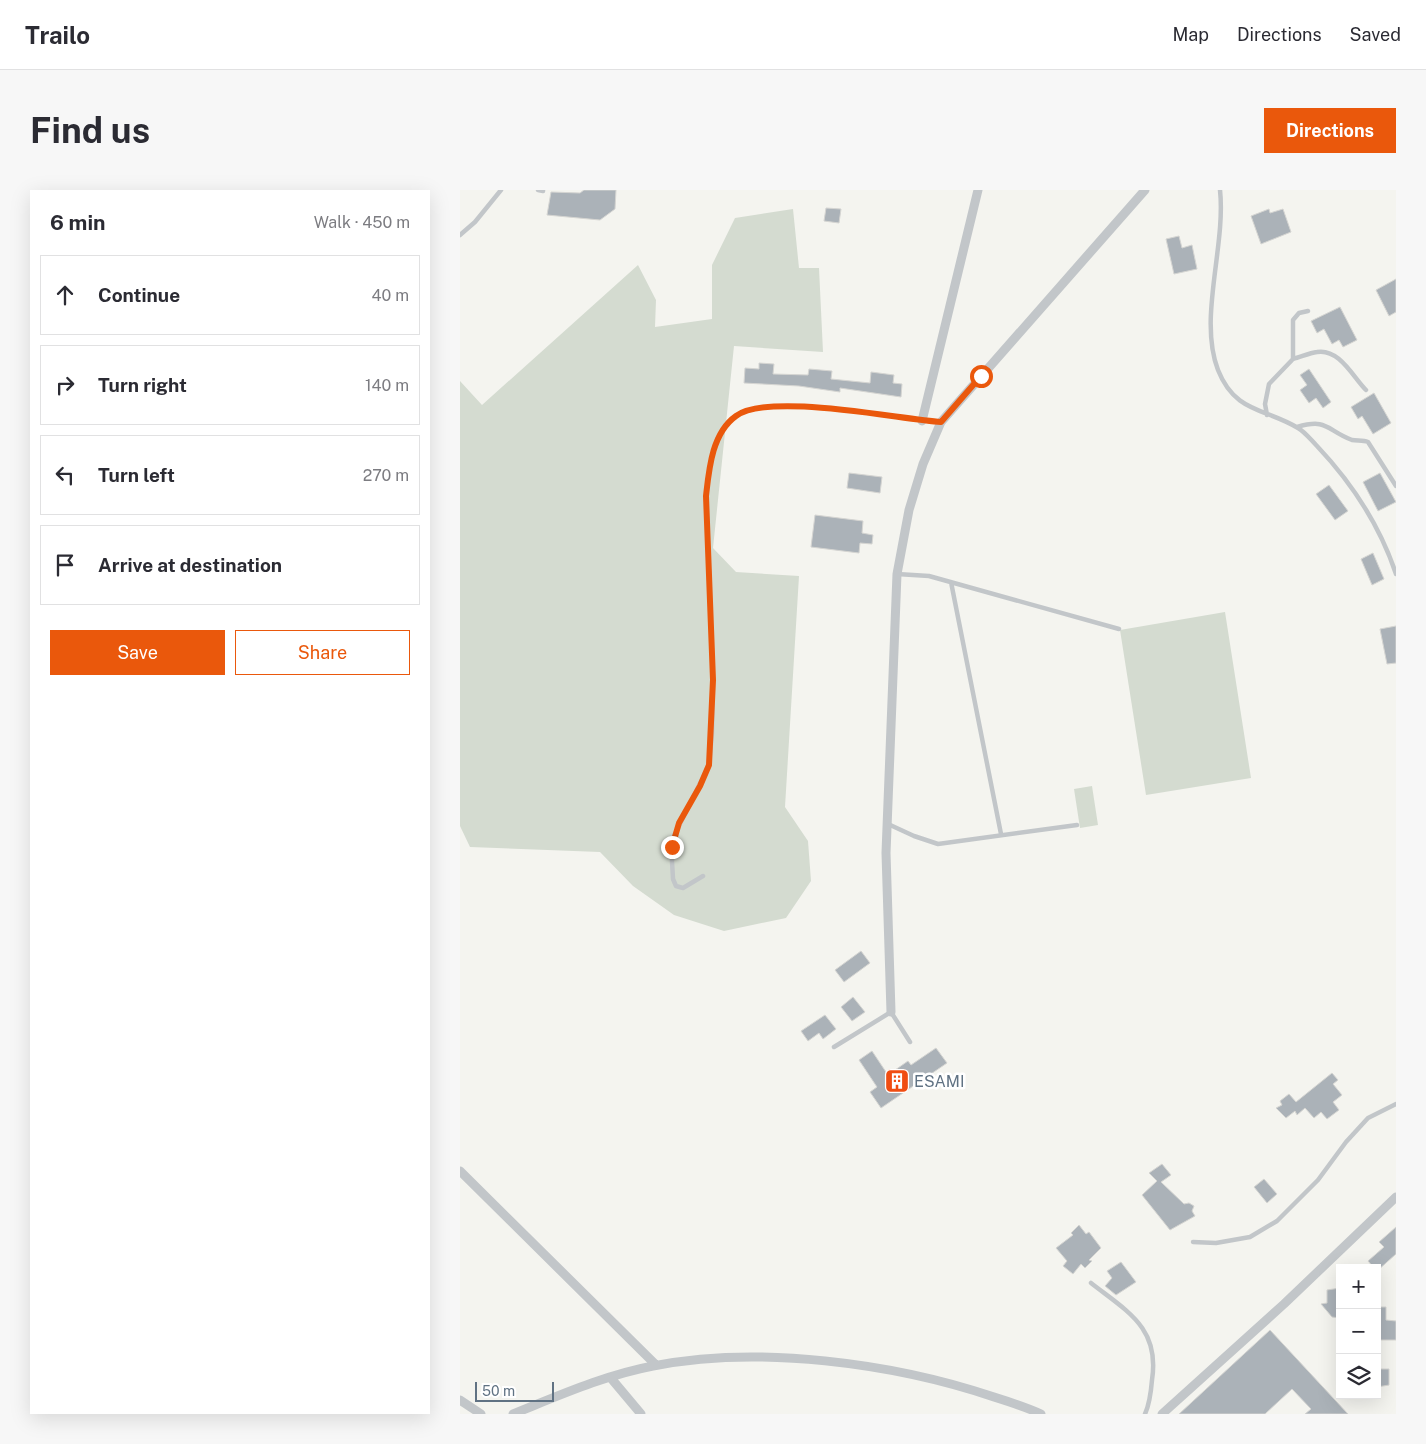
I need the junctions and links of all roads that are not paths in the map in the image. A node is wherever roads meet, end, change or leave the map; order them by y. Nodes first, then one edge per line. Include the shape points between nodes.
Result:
1 (500, 190) edge
2 (978, 190) edge
3 (1145, 190) edge
4 (1220, 190) edge
5 (460, 235) edge
6 (1308, 311) dead end
7 (1293, 359) junction
8 (1366, 390) dead end
9 (1267, 415) junction
10 (922, 421) junction
11 (941, 422) junction
12 (1297, 427) junction
13 (1396, 486) edge
14 (897, 574) junction
15 (1396, 574) edge
16 (951, 582) junction
17 (1119, 629) dead end
18 (886, 823) junction
19 (1077, 825) dead end
20 (1001, 834) junction
21 (703, 876) dead end
22 (891, 1012) junction
23 (910, 1042) dead end
24 (834, 1047) dead end
25 (1396, 1104) edge
26 (460, 1171) edge
27 (1396, 1197) edge
28 (1194, 1242) dead end
29 (1092, 1283) dead end
30 (656, 1365) junction
31 (610, 1377) junction
32 (460, 1400) edge
33 (481, 1414) edge
34 (513, 1414) edge
35 (641, 1414) edge
36 (1041, 1414) edge
37 (1145, 1414) edge
38 (1162, 1414) edge

1 - 5 lane via 475,222
2 - 10 street
3 - 11 street
4 - 9 lane via 1222,222 1211,344 1218,370 1230,391 1245,405
6 - 7 lane via 1299,313 1293,320
7 - 8 lane via 1317,352 1330,354 1346,366
7 - 9 lane via 1269,384 1265,404
9 - 12 lane
10 - 11 lane
10 - 21 lane via 822,408 763,406 739,414 723,431 709,468 706,496 713,680 709,765 679,823 672,847 676,886 683,888
11 - 14 street via 917,482
12 - 13 lane via 1316,422 1353,440 1368,442
12 - 15 lane via 1327,456 1358,497
14 - 16 lane via 929,576
14 - 18 street
16 - 17 lane
16 - 20 lane
18 - 20 lane via 938,844
18 - 22 street
19 - 20 lane
22 - 23 lane
22 - 24 lane
25 - 28 lane via 1368,1118 1318,1180 1277,1221 1250,1237
26 - 30 street
27 - 38 street
29 - 37 lane via 1147,1333 1154,1365
30 - 31 street
30 - 36 street via 767,1357 824,1362 947,1382
31 - 34 street
31 - 35 street
32 - 33 street

